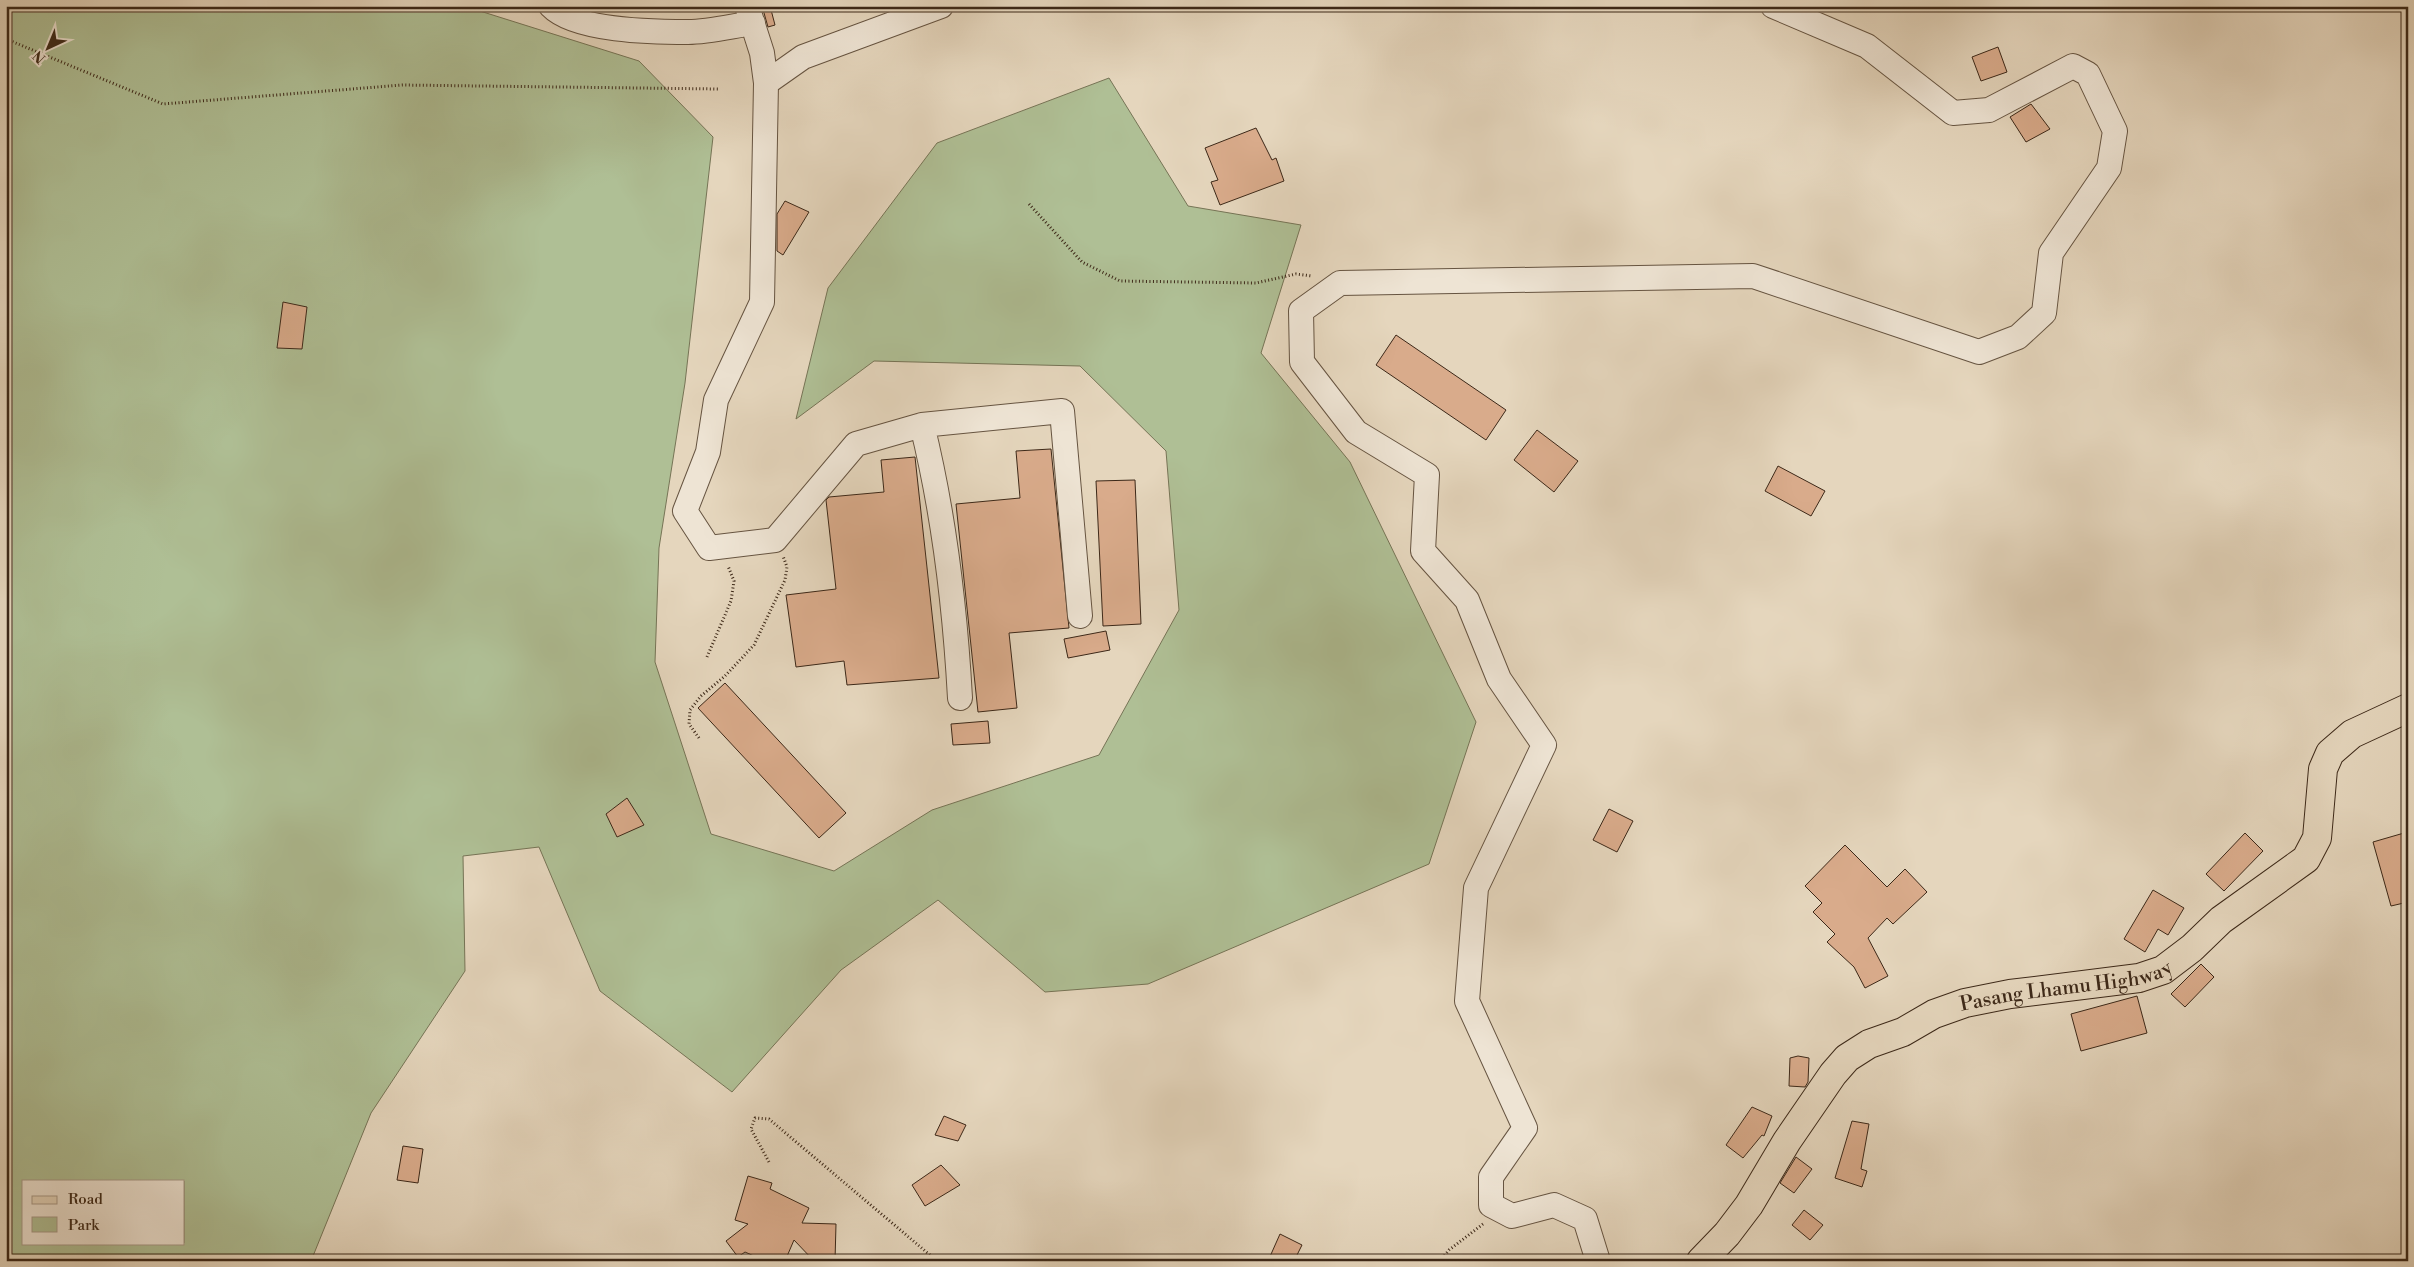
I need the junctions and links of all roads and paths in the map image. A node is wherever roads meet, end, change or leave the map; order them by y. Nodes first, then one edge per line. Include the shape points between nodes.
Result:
1 (551, 6) edge
2 (941, 6) edge
3 (1773, 6) edge
4 (750, 15) edge
5 (6, 39) edge
6 (766, 83) junction
7 (719, 89) dead end
8 (1029, 204) dead end
9 (1315, 277) dead end
10 (922, 425) junction
11 (775, 540) junction
12 (709, 548) junction
13 (1080, 616) dead end
14 (707, 657) dead end
15 (960, 698) dead end
16 (2408, 708) edge
17 (699, 738) dead end
18 (769, 1162) dead end
19 (1501, 1210) junction
20 (937, 1261) edge
21 (1440, 1261) edge
22 (1598, 1261) edge
23 (1701, 1261) edge

1 - 4 street via 558,13 582,23 689,32
2 - 6 street via 803,57
3 - 19 street via 1867,46 1953,113 1989,110 2073,66 2088,74 2115,131 2109,168 2051,253 2044,313 2018,337 1978,352 1753,276 1340,283 1301,311 1302,362 1356,432 1427,475 1423,550 1467,600 1500,679 1544,745 1476,888 1467,1001 1525,1128 1491,1177 1491,1205
4 - 6 street via 762,53
5 - 7 path via 163,104 402,85
6 - 12 street via 762,302 716,400 708,452 685,511
8 - 9 path via 1082,262 1120,281 1256,283 1296,274
10 - 11 street via 856,444
10 - 13 street via 1062,411
10 - 15 street via 935,478
11 - 12 street
11 - 17 path via 787,567 785,580 754,645 690,710 689,724
12 - 14 path via 711,554 727,563 734,581 731,601
16 - 23 main road, Pasang Lhamu Highway via 2352,734 2330,753 2323,769 2317,838 2306,859 2220,920 2192,948 2163,970 2139,978 2010,994 1965,1003 1869,1044 1847,1058 1787,1141 1749,1205
18 - 20 path via 751,1130 755,1118 769,1119
19 - 21 path via 1449,1250
19 - 22 street via 1512,1216 1554,1205 1585,1219

